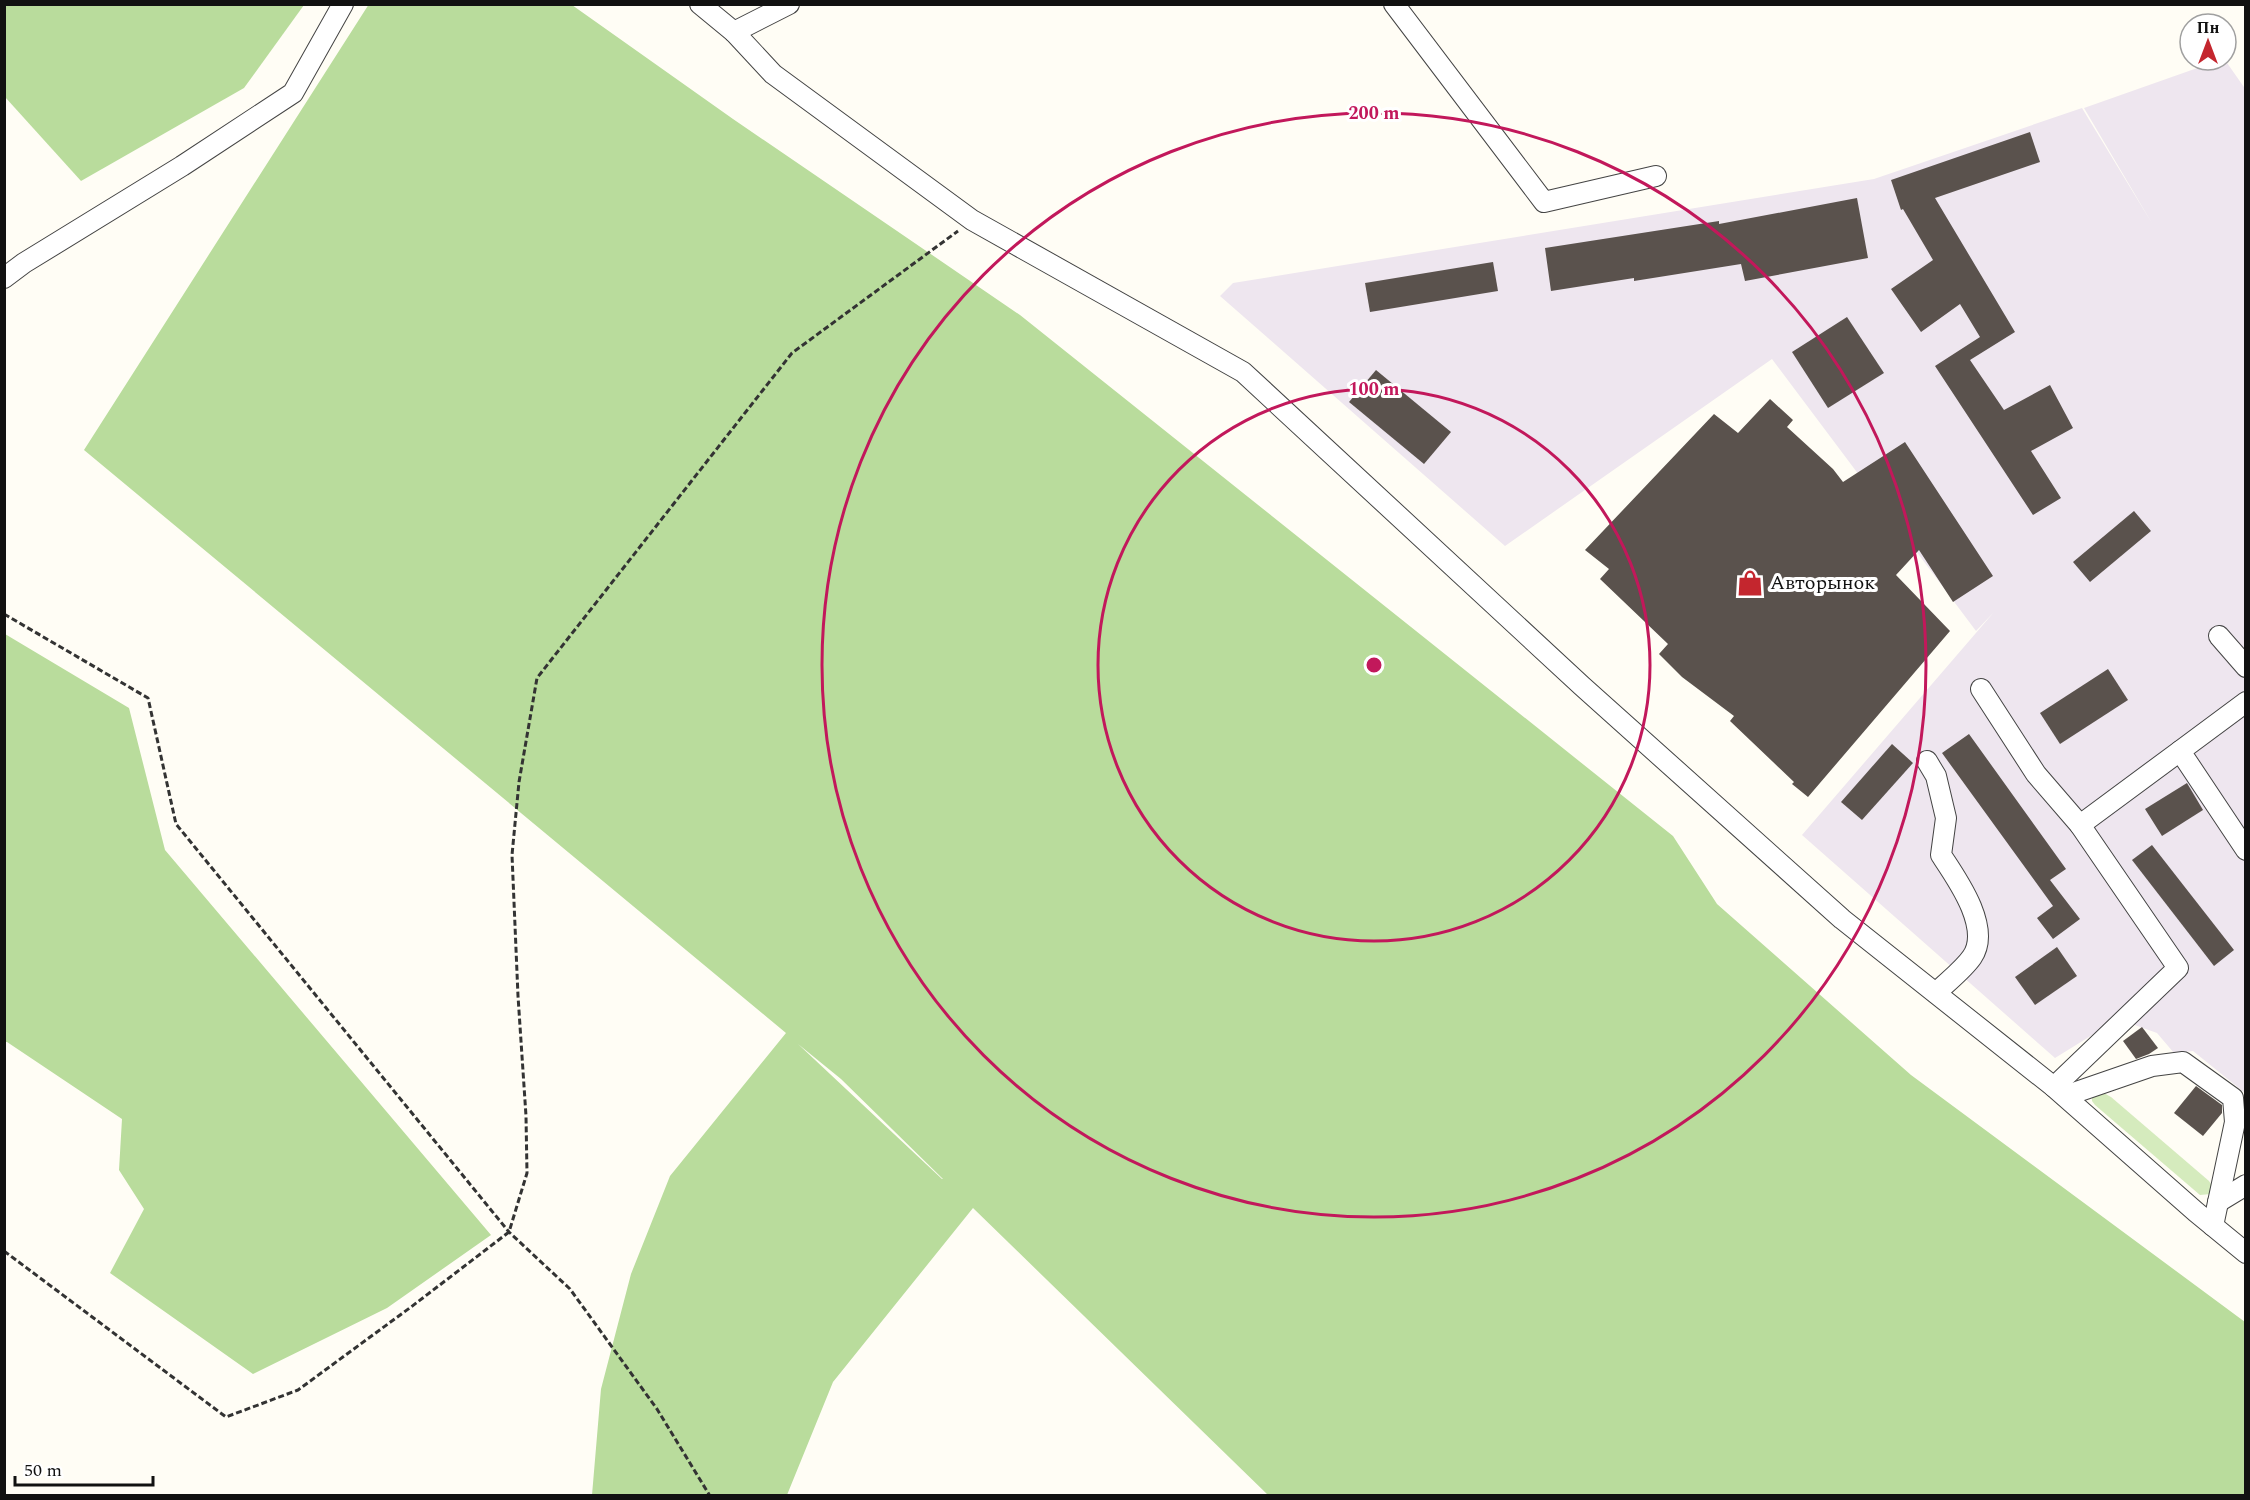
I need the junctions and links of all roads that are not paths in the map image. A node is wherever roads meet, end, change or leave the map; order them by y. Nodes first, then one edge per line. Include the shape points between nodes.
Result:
1 (343, 4) edge
2 (700, 4) edge
3 (789, 4) edge
4 (1394, 4) edge
5 (734, 32) junction
6 (1656, 176) dead end
7 (24, 263) junction
8 (4, 264) edge
9 (4, 278) edge
10 (2219, 636) dead end
11 (2246, 667) edge
12 (1981, 689) dead end
13 (2246, 702) edge
14 (2180, 751) junction
15 (1927, 760) dead end
16 (2080, 825) junction
17 (2246, 850) edge
18 (1936, 993) junction
19 (2059, 1091) junction
20 (2246, 1185) edge
21 (2218, 1202) junction
22 (2213, 1226) junction
23 (2246, 1253) edge

1 - 7 street via 293,93
2 - 5 street
3 - 5 street
4 - 6 street via 1544,202
5 - 18 street via 773,74 972,220 1243,372 1582,686 1842,919
7 - 8 street
7 - 9 street
10 - 11 street
12 - 16 street via 2036,774
13 - 14 street
14 - 16 street
14 - 17 street
15 - 18 street via 1936,776 1946,818 1941,855 1969,898 1979,938 1973,956
16 - 19 street via 2178,968
18 - 19 street
19 - 21 street via 2152,1066 2184,1062 2233,1098 2235,1122
19 - 22 street
20 - 21 street
21 - 22 street
22 - 23 street

